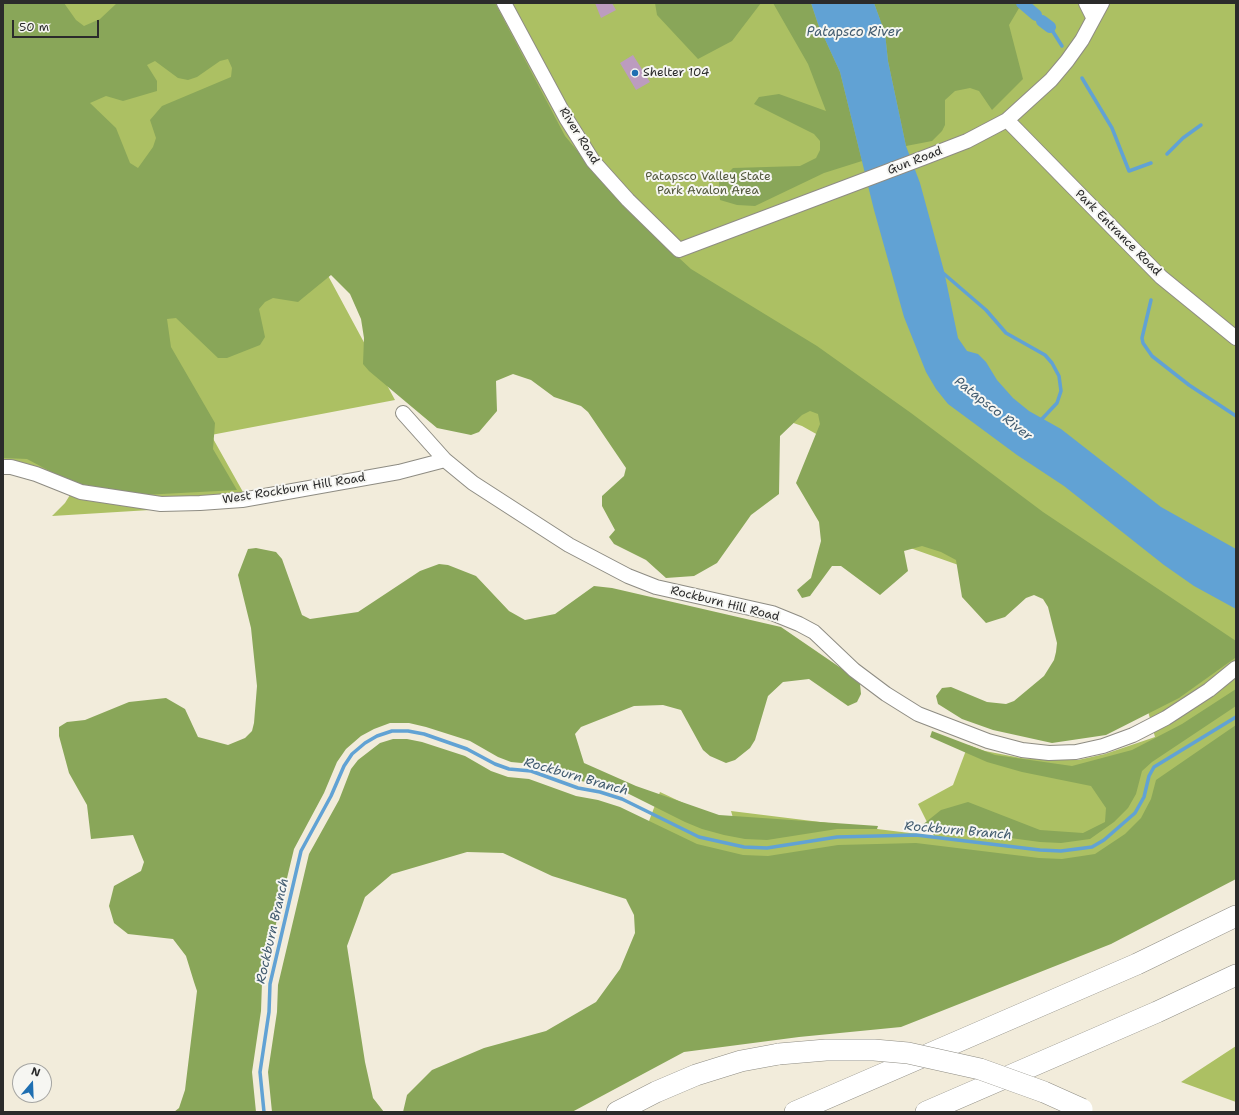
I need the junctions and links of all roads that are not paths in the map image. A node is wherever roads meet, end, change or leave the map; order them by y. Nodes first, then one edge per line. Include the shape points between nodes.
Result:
1 (504, 3) edge
2 (1086, 3) edge
3 (1102, 3) edge
4 (1093, 17) junction
5 (1007, 120) junction
6 (679, 250) joint
7 (1236, 338) edge
8 (403, 413) dead end
9 (445, 460) junction
10 (3, 467) edge
11 (1236, 668) edge
12 (1236, 916) edge
13 (1236, 975) edge
14 (1084, 1111) edge
15 (617, 1112) edge
16 (795, 1112) edge
17 (926, 1112) edge

1 - 6 street, River Road via 566,118 593,161
2 - 4 street
3 - 4 street, Gun Road
4 - 5 street, Gun Road via 1068,61
5 - 6 street, Gun Road via 923,158
5 - 7 street, Park Entrance Road via 1161,277
8 - 9 street, Rockburn Hill Road
9 - 10 street, West Rockburn Hill Road via 399,472 242,500 161,504 81,492 36,474
9 - 11 street, Rockburn Hill Road via 511,509 599,562 656,586 772,613 799,624 814,632 854,670 918,714 988,741 1022,750 1076,752 1132,736 1209,690
12 - 16 highway via 1136,964
13 - 17 highway
14 - 15 highway, bridge via 1044,1092 980,1069 908,1053 826,1050 779,1054 741,1061 696,1075

